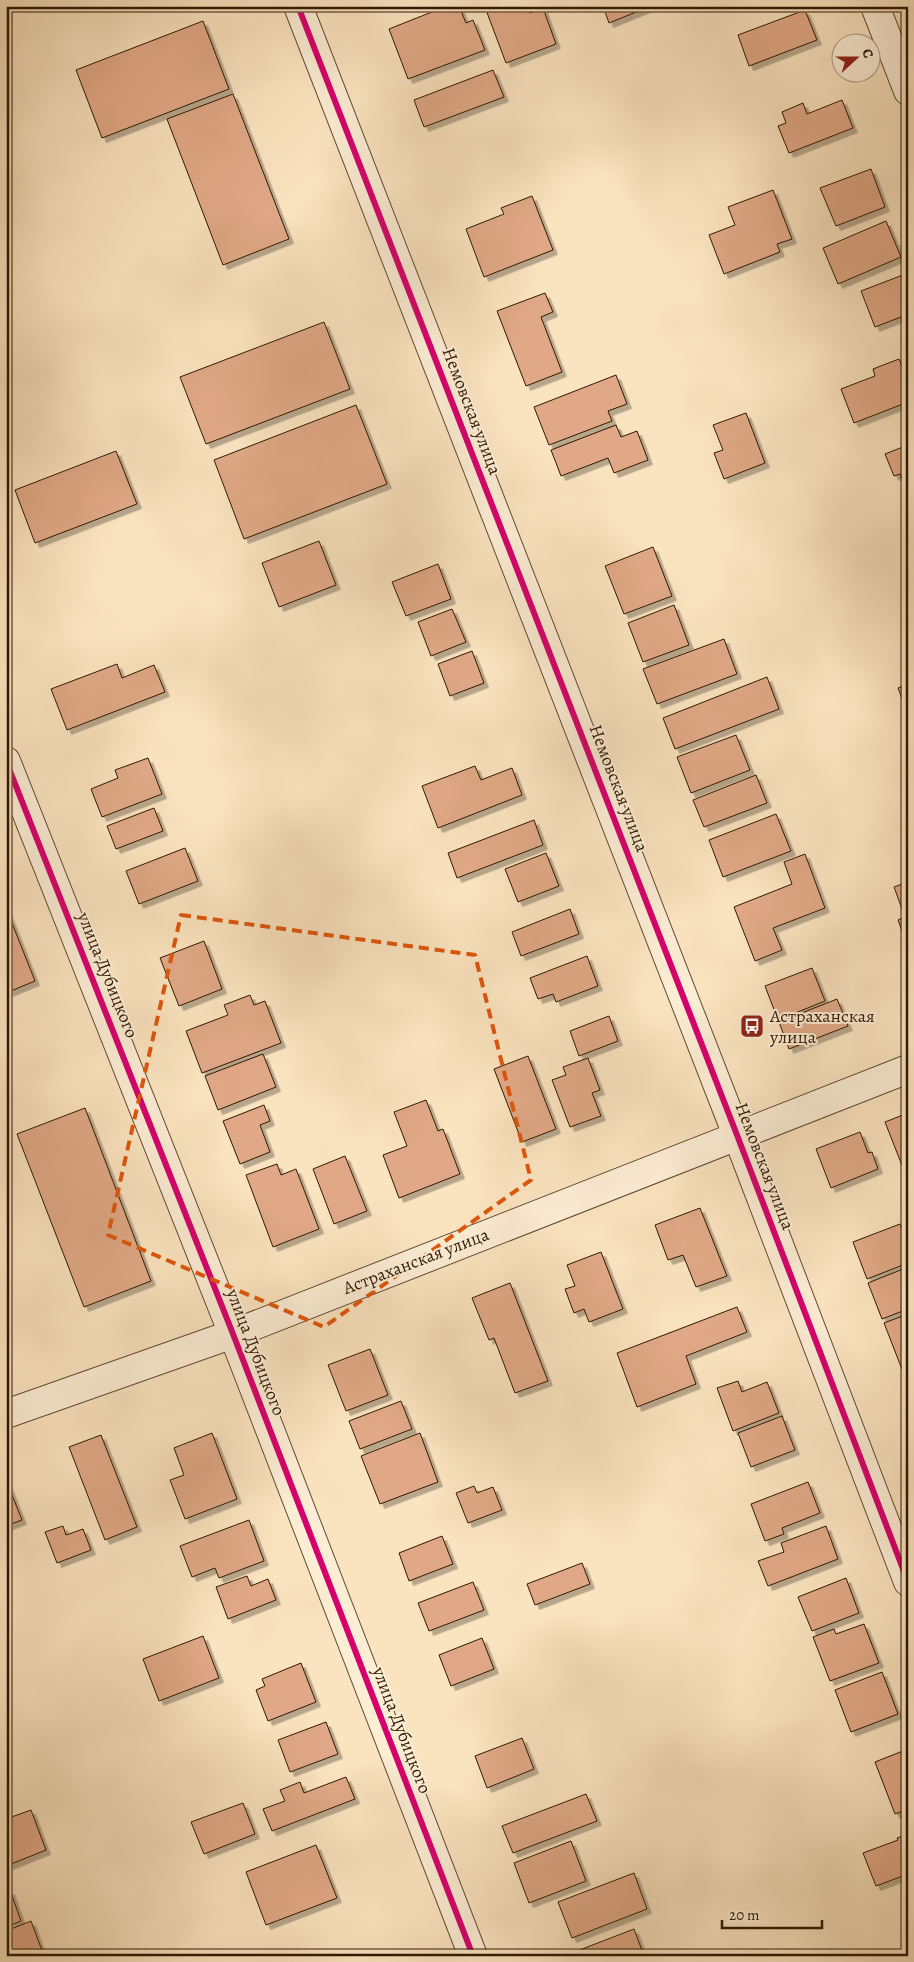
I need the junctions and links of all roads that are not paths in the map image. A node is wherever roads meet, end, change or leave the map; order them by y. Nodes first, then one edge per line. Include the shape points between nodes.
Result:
1 (298, 6) edge
2 (875, 6) edge
3 (908, 91) edge
4 (6, 761) edge
5 (908, 1069) edge
6 (737, 1135) junction
7 (233, 1334) junction
8 (6, 1414) edge
9 (908, 1582) edge
10 (473, 1956) edge

1 - 6 street, Немовская улица
2 - 3 street
4 - 7 street, улица Дубицкого
5 - 6 street, Астраханская улица
6 - 7 street, Астраханская улица
6 - 9 street, Немовская улица
7 - 8 street, Астраханская улица
7 - 10 street, улица Дубицкого

